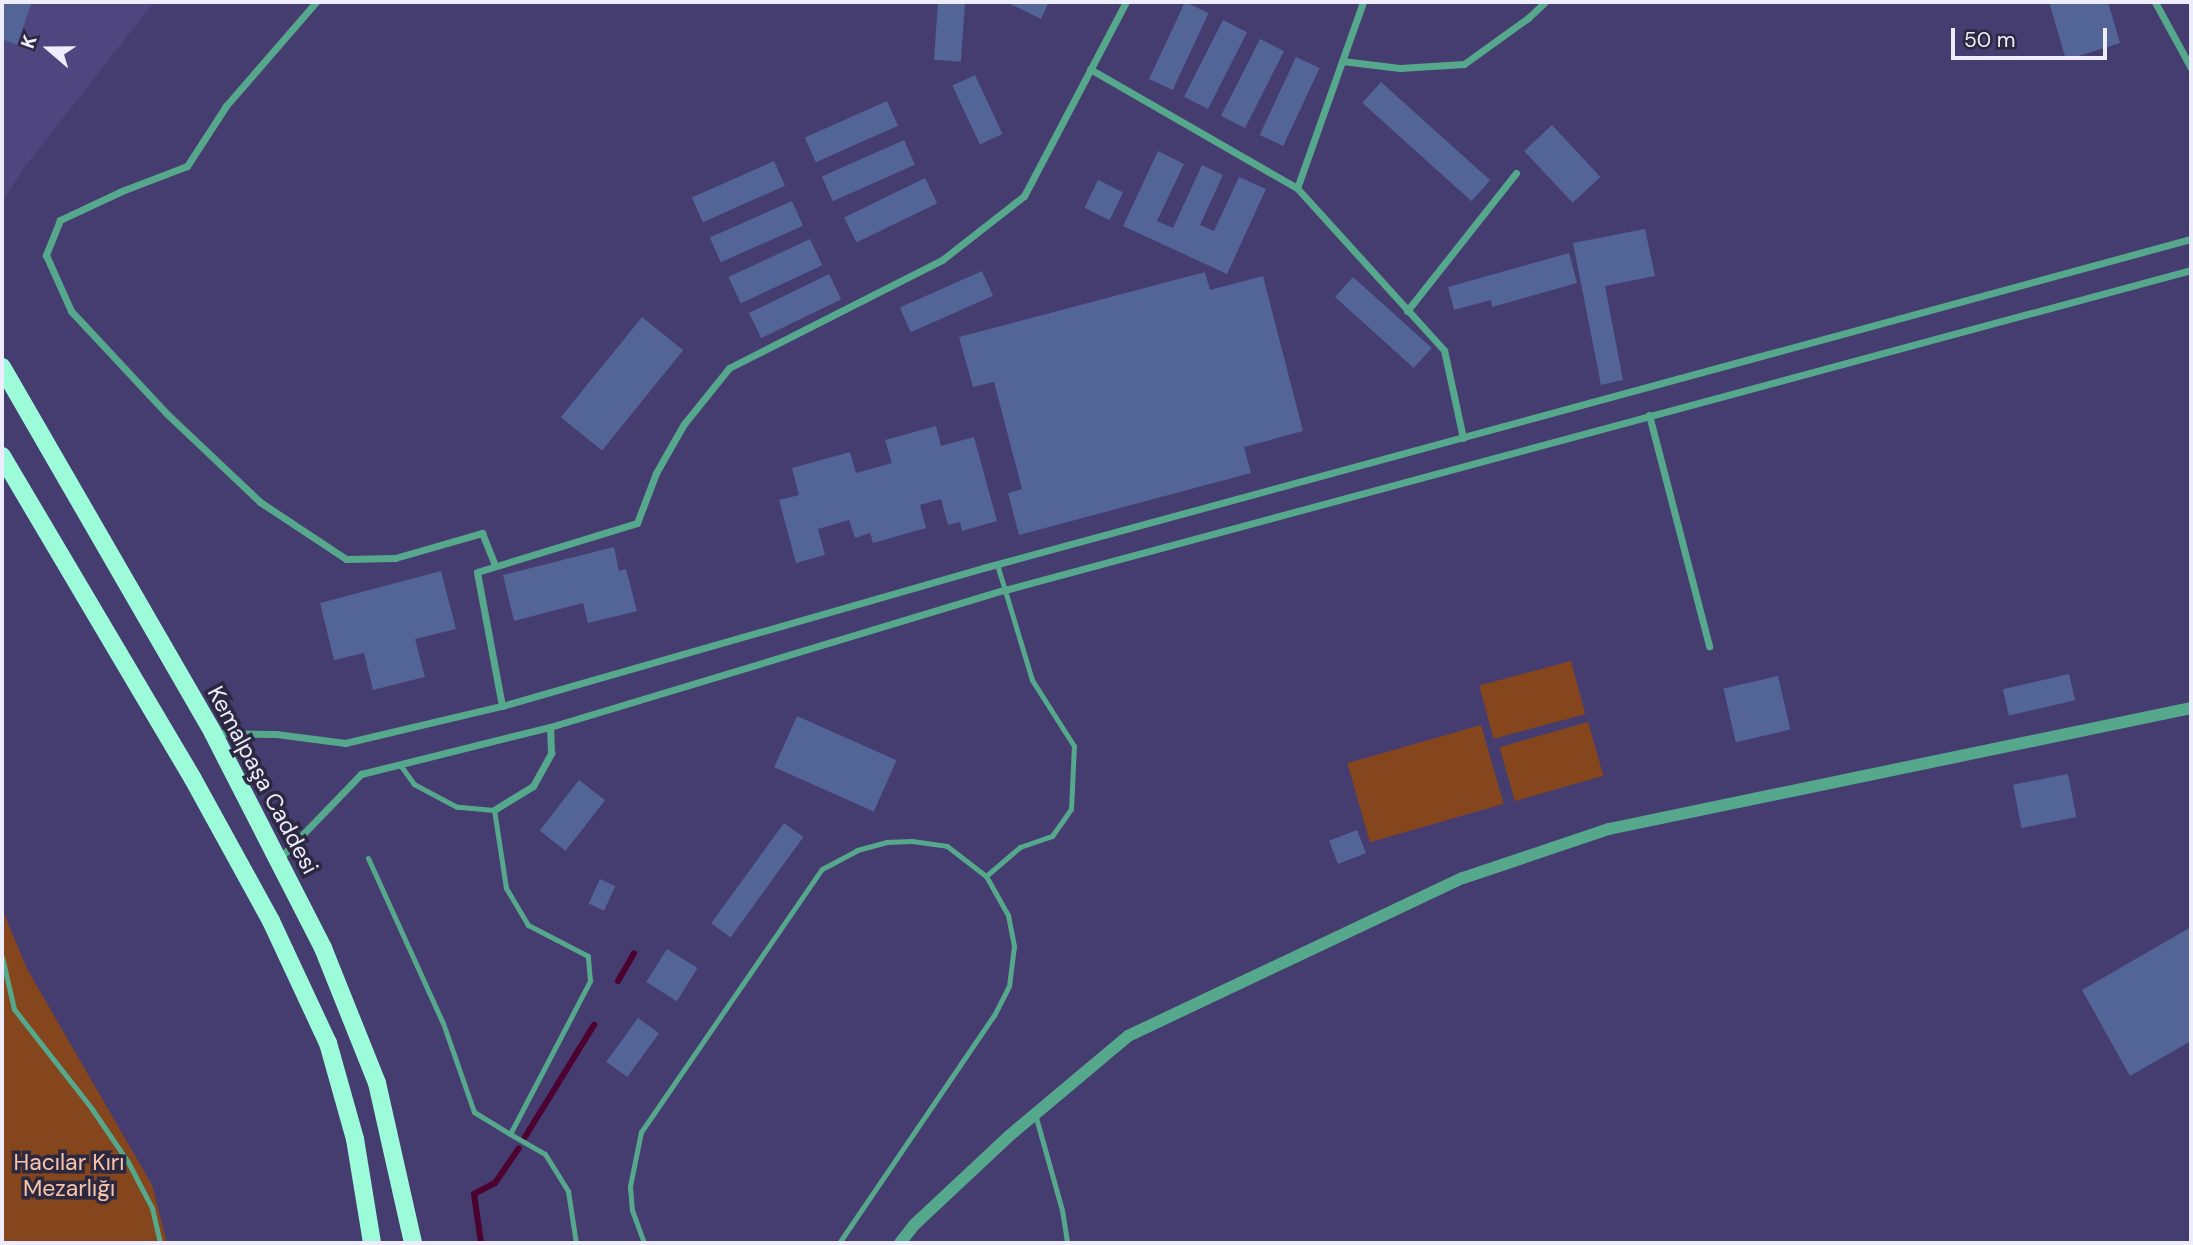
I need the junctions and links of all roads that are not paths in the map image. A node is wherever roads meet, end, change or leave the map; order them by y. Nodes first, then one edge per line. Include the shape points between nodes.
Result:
1 (316, 2) edge
2 (1126, 2) edge
3 (1363, 2) edge
4 (1545, 2) edge
5 (2155, 2) edge
6 (1342, 61) junction
7 (2191, 68) edge
8 (1090, 69) junction
9 (1516, 173) dead end
10 (1297, 188) junction
11 (2191, 239) edge
12 (2191, 270) edge
13 (1407, 311) junction
14 (2, 367) edge
15 (1649, 415) junction
16 (1463, 438) junction
17 (2, 456) edge
18 (997, 564) junction
19 (495, 566) junction
20 (1005, 590) junction
21 (1709, 646) dead end
22 (502, 706) junction
23 (2191, 708) edge
24 (550, 727) junction
25 (213, 733) junction
26 (401, 766) junction
27 (494, 810) junction
28 (368, 858) dead end
29 (278, 860) junction
30 (986, 876) junction
31 (2, 957) edge
32 (1035, 1114) junction
33 (509, 1134) junction
34 (160, 1243) edge
35 (372, 1243) edge
36 (413, 1243) edge
37 (576, 1243) edge
38 (644, 1243) edge
39 (839, 1243) edge
40 (900, 1243) edge
41 (1067, 1243) edge

1 - 19 street via 226,106 187,166 60,220 46,254 71,311 166,413 260,502 346,559 395,558 482,533
2 - 8 street
3 - 6 street
4 - 6 street via 1464,65 1400,68
5 - 7 street
6 - 10 street
8 - 10 street
8 - 19 street via 1024,195 942,260 729,368 684,424 656,473 637,523
9 - 13 street
10 - 13 street
11 - 16 street
12 - 15 street
13 - 16 street via 1444,350
14 - 25 main road, Kemalpaşa Caddesi
15 - 20 street
15 - 21 street
16 - 18 street
17 - 35 main road via 193,779 271,921 328,1043 355,1139
18 - 20 lane
18 - 22 street
19 - 22 street via 477,572
20 - 24 street
20 - 30 lane via 1032,680 1074,746 1071,809 1052,836 1020,847
22 - 25 street via 345,743 276,734
23 - 32 street via 1609,830 1464,878 1128,1036
24 - 26 street
24 - 27 street via 551,753 533,786
25 - 29 main road, Kemalpaşa Caddesi
26 - 27 lane via 414,784 457,807
26 - 29 street via 361,774
27 - 33 lane via 506,888 528,925 588,956 590,981
28 - 33 lane via 443,1023 474,1112
29 - 36 main road, Kemalpaşa Caddesi via 323,948 377,1083
30 - 38 lane via 947,846 912,841 857,850 822,869 641,1132 630,1186 632,1210
30 - 39 lane via 1008,915 1014,946 1009,986
31 - 34 lane via 14,1009 128,1162 152,1208
32 - 40 street
32 - 41 lane
33 - 37 lane via 545,1154 568,1191

